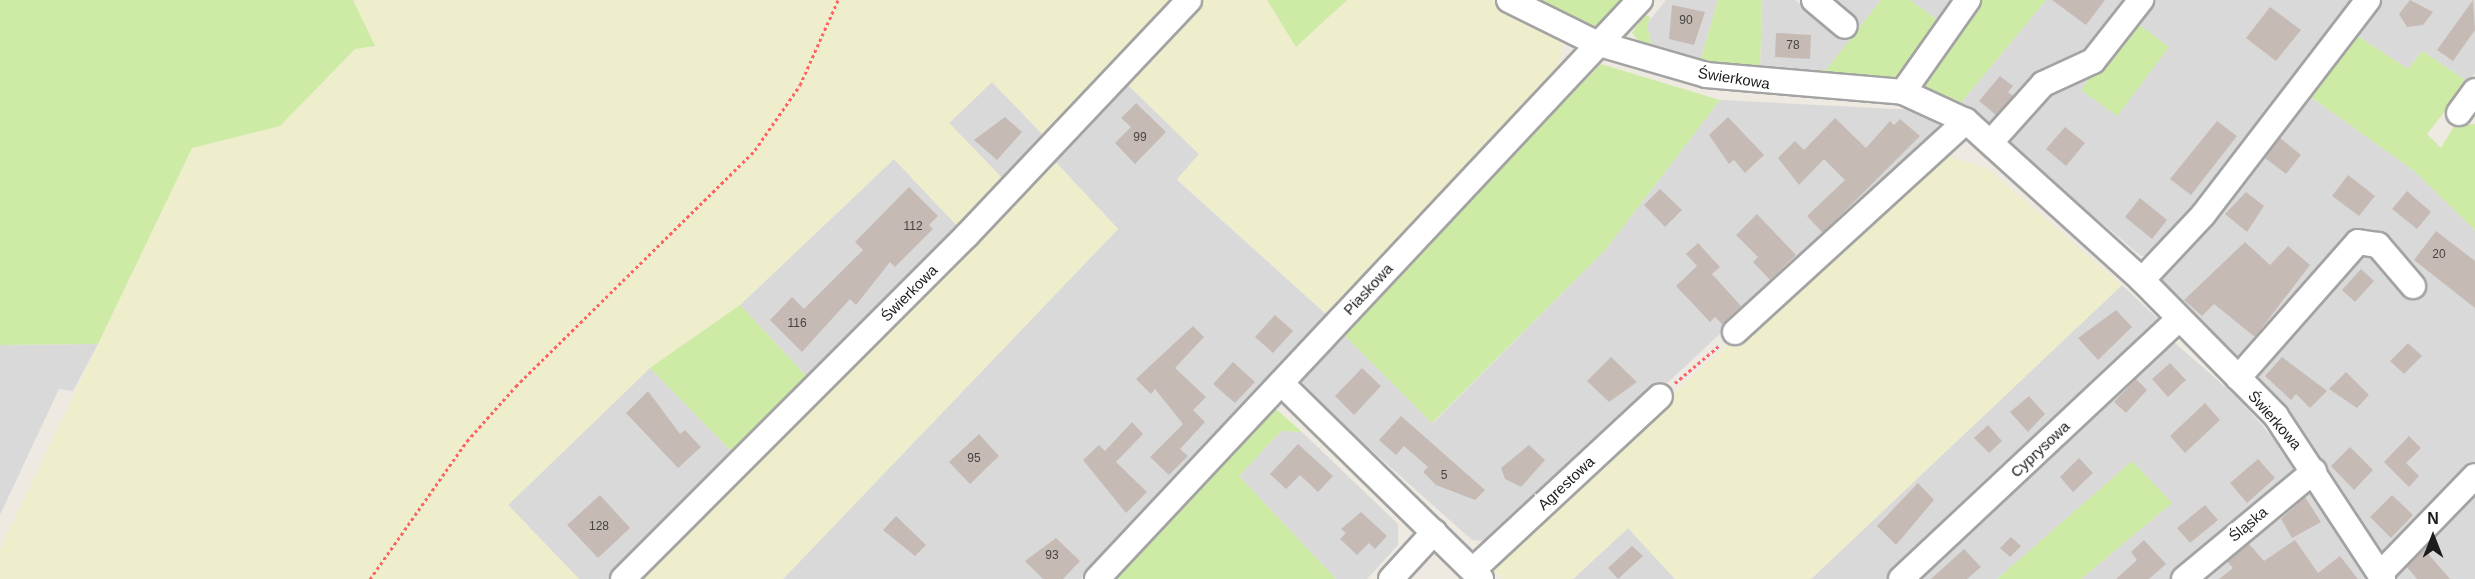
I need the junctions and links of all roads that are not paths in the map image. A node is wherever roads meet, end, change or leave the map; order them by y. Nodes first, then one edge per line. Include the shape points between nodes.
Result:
1 (1189, 0) edge
2 (1509, 0) edge
3 (1640, 0) edge
4 (1814, 0) edge
5 (1968, 0) edge
6 (2141, 0) edge
7 (2368, 0) edge
8 (1845, 26) dead end
9 (1596, 43) junction
10 (2475, 91) edge
11 (1903, 92) junction
12 (2459, 113) dead end
13 (1966, 121) junction
14 (1991, 142) junction
15 (2142, 280) junction
16 (2413, 286) dead end
17 (2178, 320) junction
18 (1735, 332) road end
19 (2238, 378) junction
20 (1281, 383) junction
21 (1660, 396) road end
22 (2314, 471) junction
23 (2475, 476) edge
24 (1434, 532) junction
25 (1477, 575) edge
26 (2381, 577) edge
27 (623, 579) edge
28 (1097, 579) edge
29 (1391, 579) edge
30 (1901, 579) edge
31 (2184, 579) edge

1 - 27 street, Świerkowa via 966,235
2 - 9 street, Świerkowa
3 - 9 street, Piaskowa
4 - 8 street
5 - 11 street
6 - 14 street via 2093,61 2043,84
7 - 15 street via 2203,215
9 - 11 street, Świerkowa via 1734,80
9 - 20 street, Piaskowa
10 - 12 street
11 - 13 street, Świerkowa
13 - 14 street, Świerkowa
13 - 18 street
14 - 15 street, Świerkowa
15 - 17 street, Świerkowa
16 - 19 street via 2378,245 2358,242
17 - 19 street, Świerkowa
17 - 30 street, Cyprysowa
19 - 22 street, Świerkowa via 2297,442
20 - 24 street, Agrestowa
20 - 28 street, Piaskowa
21 - 25 street, Agrestowa
22 - 26 street, Świerkowa
22 - 31 street, Śląska
23 - 26 street
24 - 25 street, Agrestowa
24 - 29 street

